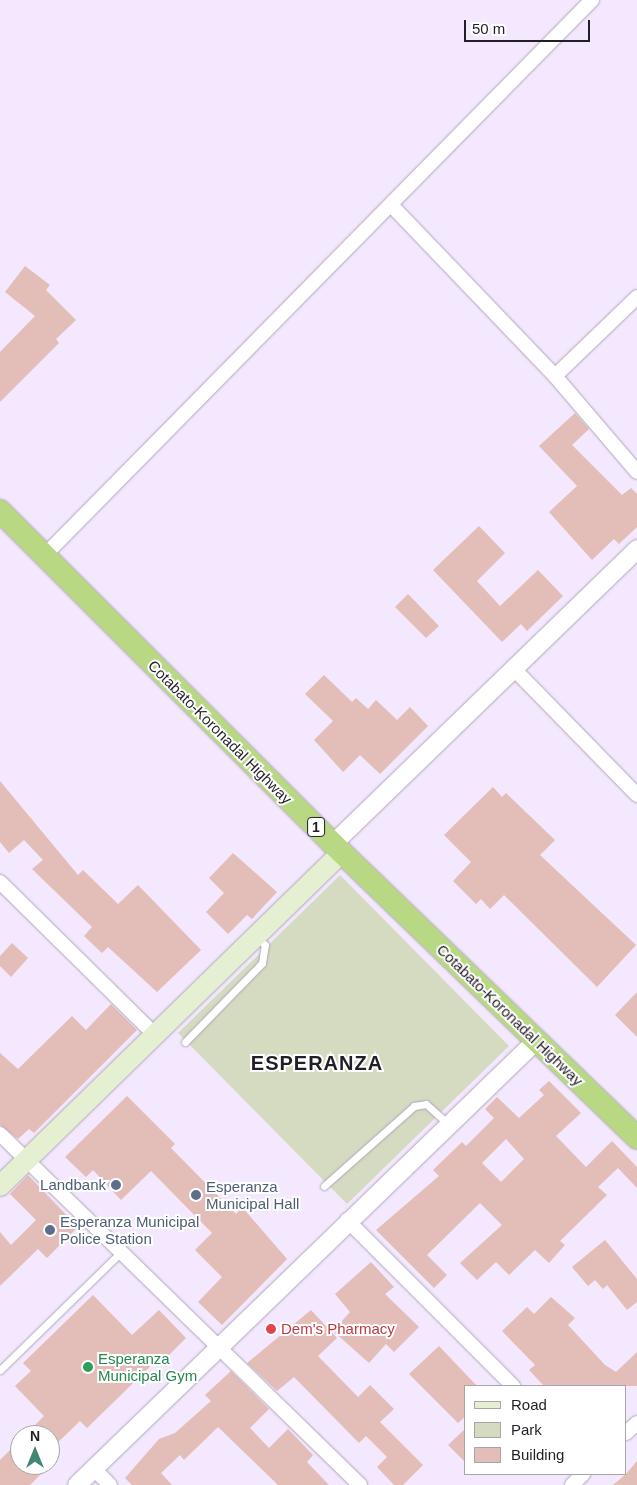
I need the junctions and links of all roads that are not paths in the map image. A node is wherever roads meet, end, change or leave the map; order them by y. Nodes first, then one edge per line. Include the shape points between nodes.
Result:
1 (592, 0) edge
2 (392, 206) junction
3 (637, 297) edge
4 (555, 376) junction
5 (637, 472) edge
6 (0, 511) edge
7 (637, 549) edge
8 (44, 556) junction
9 (514, 669) junction
10 (637, 796) edge
11 (337, 848) junction
12 (0, 882) edge
13 (256, 935) junction
14 (156, 1036) junction
15 (537, 1040) junction
16 (185, 1042) dead end
17 (448, 1124) junction
18 (634, 1130) edge
19 (0, 1134) edge
20 (27, 1160) junction
21 (0, 1186) edge
22 (324, 1186) dead end
23 (347, 1220) junction
24 (120, 1252) junction
25 (221, 1348) junction
26 (0, 1370) edge
27 (511, 1385) edge
28 (637, 1423) edge
29 (627, 1432) edge
30 (93, 1468) junction
31 (582, 1475) edge
32 (77, 1485) edge
33 (110, 1485) edge
34 (360, 1485) edge
35 (572, 1485) edge

1 - 2 street
2 - 4 street
2 - 8 street
3 - 4 street
4 - 5 street
6 - 8 highway, Cotabato-Koronadal Highway / 1
7 - 9 street
8 - 11 highway, Cotabato-Koronadal Highway / 1
9 - 10 street
9 - 11 street
11 - 13 main road
11 - 15 highway, Cotabato-Koronadal Highway / 1
12 - 14 street
13 - 14 main road
13 - 16 lane via 265,945 262,963
14 - 20 main road
15 - 17 street
15 - 18 highway, Cotabato-Koronadal Highway / 1
17 - 22 lane via 426,1104 414,1106
17 - 23 street
19 - 20 street
20 - 21 main road
20 - 24 street
23 - 25 street
23 - 27 street
24 - 25 street
24 - 26 lane
25 - 30 street
25 - 34 street
28 - 29 street
30 - 32 street
30 - 33 street
31 - 35 street

